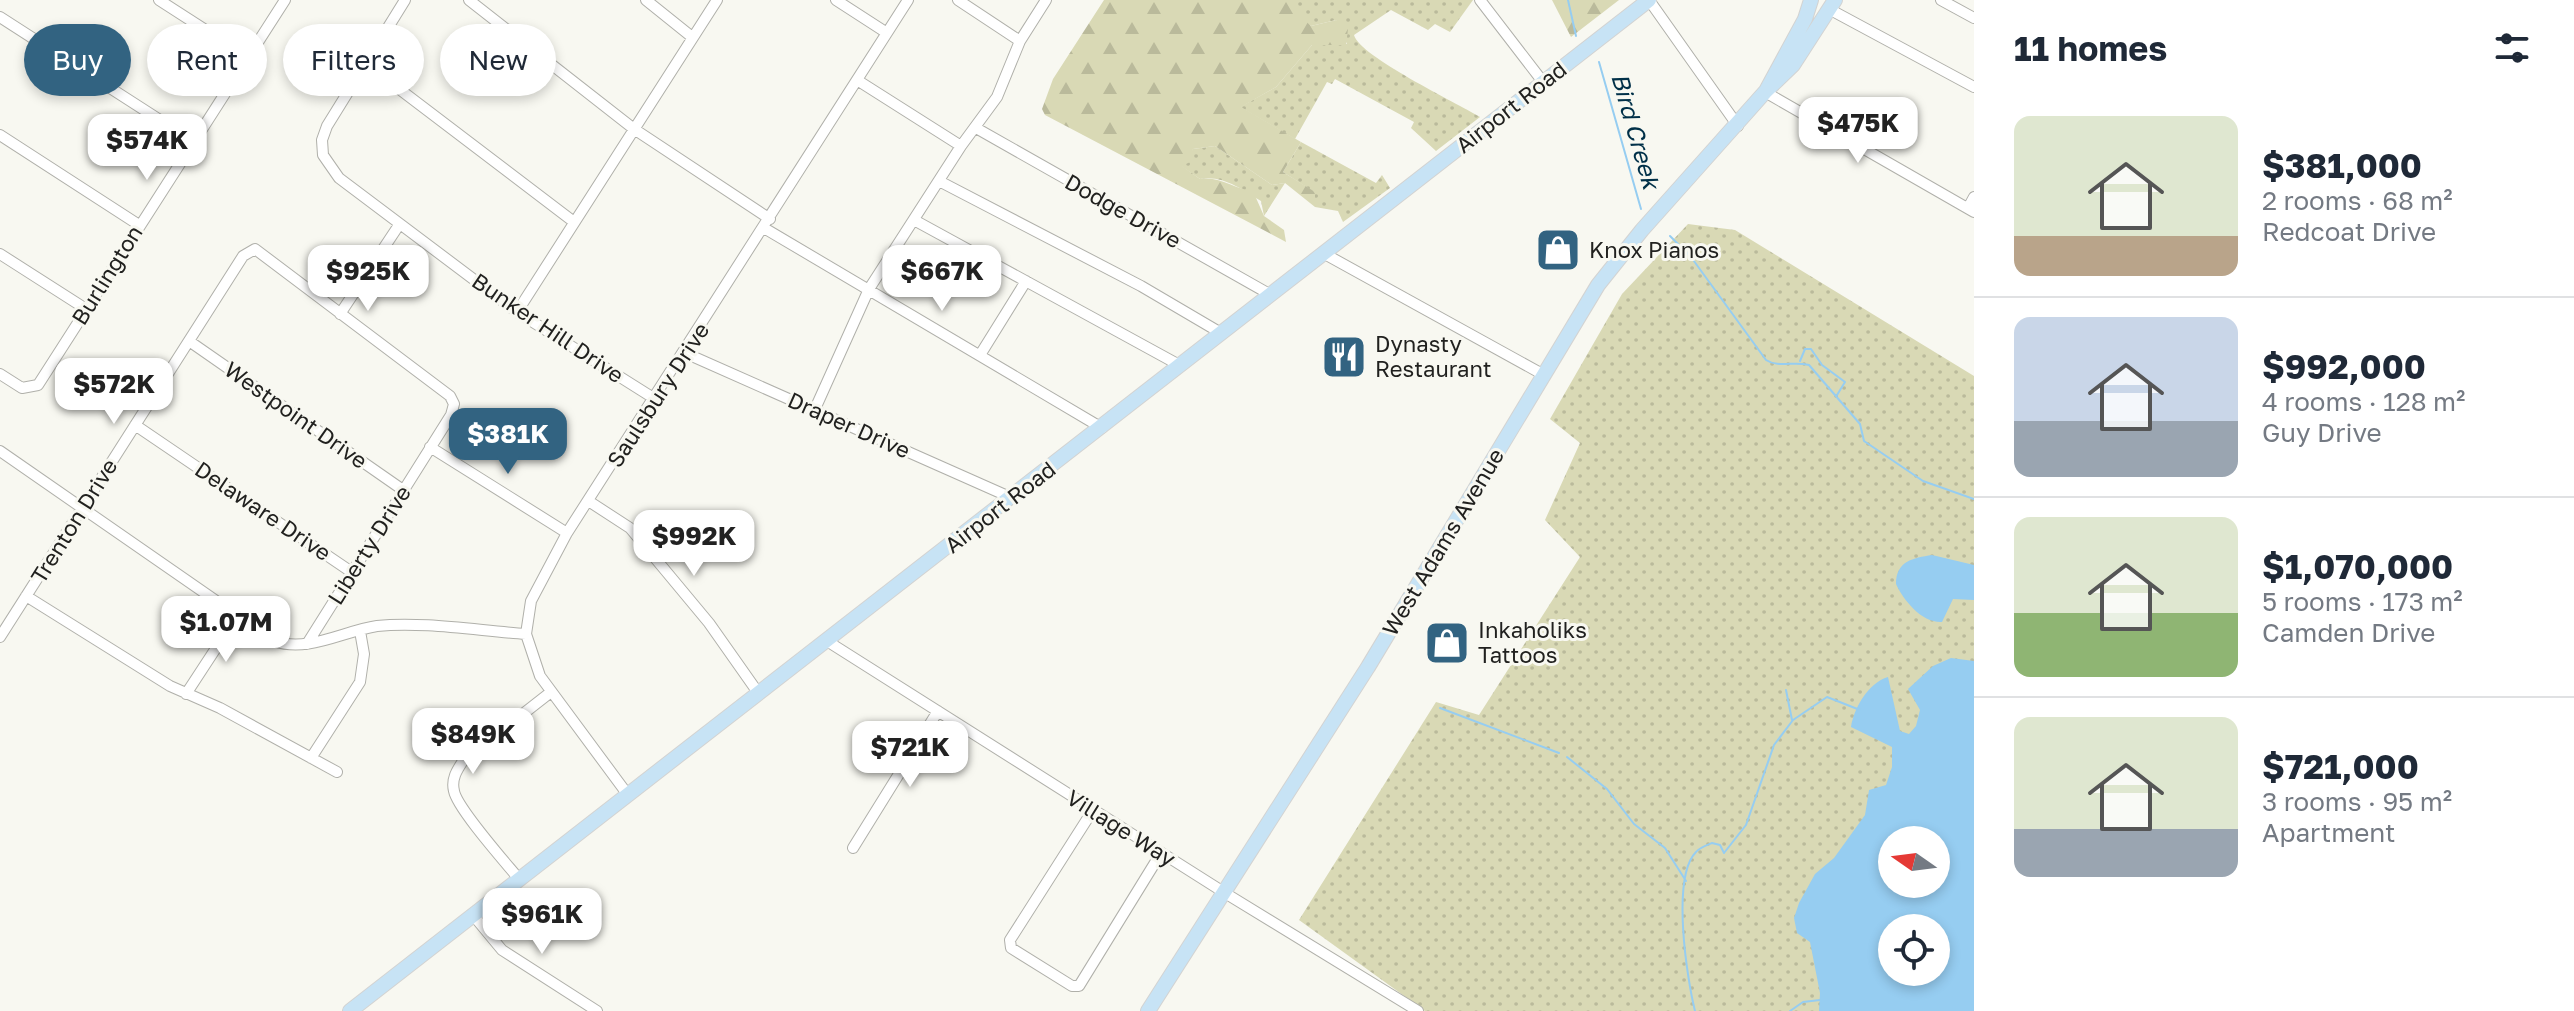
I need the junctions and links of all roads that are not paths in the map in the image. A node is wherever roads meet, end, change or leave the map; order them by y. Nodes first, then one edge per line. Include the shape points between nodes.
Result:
1 (159, 0) edge
2 (285, 0) edge
3 (405, 0) edge
4 (469, 0) edge
5 (646, 0) edge
6 (717, 0) edge
7 (836, 0) edge
8 (908, 0) edge
9 (958, 0) edge
10 (1046, 0) edge
11 (1480, 0) edge
12 (1649, 0) edge
13 (1811, 0) edge
14 (1941, 0) edge
15 (1832, 4) edge
16 (0, 17) edge
17 (1974, 18) edge
18 (196, 24) edge
19 (390, 24) edge
20 (267, 29) edge
21 (887, 33) junction
22 (692, 37) junction
23 (1020, 41) junction
24 (857, 80) junction
25 (1543, 82) junction
26 (1974, 87) edge
27 (1765, 92) junction
28 (224, 96) edge
29 (345, 96) edge
30 (408, 96) edge
31 (1738, 126) junction
32 (976, 128) junction
33 (634, 129) junction
34 (0, 135) edge
35 (194, 142) junction
36 (961, 146) junction
37 (939, 181) junction
38 (1974, 197) edge
39 (1971, 210) edge
40 (914, 220) junction
41 (574, 222) junction
42 (767, 223) junction
43 (139, 225) junction
44 (399, 225) junction
45 (1323, 253) junction
46 (0, 254) edge
47 (1026, 281) junction
48 (869, 289) junction
49 (1271, 295) junction
50 (86, 309) junction
51 (517, 312) junction
52 (340, 314) junction
53 (1221, 333) junction
54 (189, 341) junction
55 (685, 353) junction
56 (980, 355) junction
57 (1181, 366) junction
58 (0, 374) edge
59 (1544, 375) junction
60 (655, 399) junction
61 (815, 409) junction
62 (135, 425) junction
63 (1102, 428) junction
64 (430, 447) junction
65 (0, 451) edge
66 (403, 490) junction
67 (1012, 498) junction
68 (590, 502) junction
69 (82, 507) junction
70 (567, 533) junction
71 (350, 571) junction
72 (26, 596) junction
73 (237, 616) junction
74 (360, 631) junction
75 (526, 634) junction
76 (0, 637) edge
77 (827, 641) junction
78 (307, 644) junction
79 (551, 692) junction
80 (186, 694) junction
81 (759, 694) junction
82 (938, 711) junction
83 (311, 758) junction
84 (337, 772) dead end
85 (628, 795) junction
86 (1093, 810) junction
87 (853, 848) dead end
88 (1161, 853) junction
89 (519, 879) junction
90 (1225, 893) junction
91 (473, 915) junction
92 (350, 1011) edge
93 (597, 1011) edge
94 (1148, 1011) edge
95 (1418, 1011) edge

1 - 18 street
2 - 20 street, Burlington
3 - 19 street, Bunker Hill Drive
4 - 33 street
5 - 22 street
6 - 22 street
7 - 21 street
8 - 21 street, Saulsbury Drive
9 - 23 street
10 - 23 street
11 - 25 street
12 - 25 main road, Airport Road
12 - 31 street
13 - 27 main road, West Adams Avenue
14 - 17 street
15 - 26 street
15 - 27 main road, West Adams Avenue via 1793,65
16 - 35 street
21 - 24 street, Saulsbury Drive
22 - 33 street
23 - 32 street via 997,97
24 - 36 street
24 - 42 street, Saulsbury Drive
25 - 45 main road, Airport Road
27 - 31 main road, West Adams Avenue
27 - 39 street
28 - 35 street, Burlington
29 - 44 street, Bunker Hill Drive via 327,126 323,155 339,178
30 - 41 street
31 - 59 main road, West Adams Avenue via 1598,285
32 - 36 street
32 - 49 street, Dodge Drive
33 - 41 street
33 - 42 street
34 - 43 street
35 - 43 street, Burlington
36 - 37 street
37 - 40 street
37 - 53 street
38 - 39 street
40 - 47 street
40 - 48 street
41 - 51 street
42 - 48 street
42 - 55 street, Saulsbury Drive
43 - 50 street, Burlington
44 - 51 street, Bunker Hill Drive
44 - 52 street
45 - 49 main road, Airport Road
45 - 59 street
46 - 50 street
47 - 56 street
47 - 57 street
48 - 56 street
48 - 61 street
49 - 53 main road, Airport Road
50 - 58 street, Burlington via 33,388 22,388
51 - 60 street, Bunker Hill Drive
52 - 54 street, Trenton Drive via 255,249 243,256
52 - 64 street, Liberty Drive via 450,396 454,404
53 - 57 main road, Airport Road
54 - 62 street, Trenton Drive
54 - 66 street, Westpoint Drive
55 - 60 street, Saulsbury Drive
55 - 61 street, Draper Drive
56 - 63 street
57 - 63 main road, Airport Road
59 - 90 main road, West Adams Avenue
60 - 68 street, Saulsbury Drive
61 - 67 street, Draper Drive
62 - 69 street, Trenton Drive
62 - 71 street, Delaware Drive
63 - 67 main road, Airport Road
64 - 66 street, Liberty Drive
64 - 70 street
65 - 69 street
66 - 71 street, Liberty Drive
67 - 77 main road, Airport Road
68 - 70 street, Saulsbury Drive
68 - 81 street via 630,528 709,623
69 - 72 street, Trenton Drive
69 - 73 street
70 - 75 street, Saulsbury Drive via 531,601
71 - 78 street, Liberty Drive
72 - 76 street, Trenton Drive
72 - 80 street
73 - 78 street via 274,641
73 - 80 street
74 - 75 street via 396,626
74 - 78 street
74 - 83 street via 360,682
75 - 79 street
77 - 81 main road, Airport Road
77 - 82 street, Village Way
79 - 85 street
79 - 89 street via 463,761 454,775 460,806
80 - 83 street
81 - 85 main road, Airport Road
82 - 86 street, Village Way
82 - 87 street
83 - 84 street
85 - 89 main road, Airport Road
86 - 88 street, Village Way
86 - 88 street via 1010,940 1011,948 1079,986
88 - 90 street, Village Way
89 - 91 main road, Airport Road
90 - 94 main road, West Adams Avenue
90 - 95 street, Village Way
91 - 92 main road, Airport Road
91 - 93 street via 502,950

